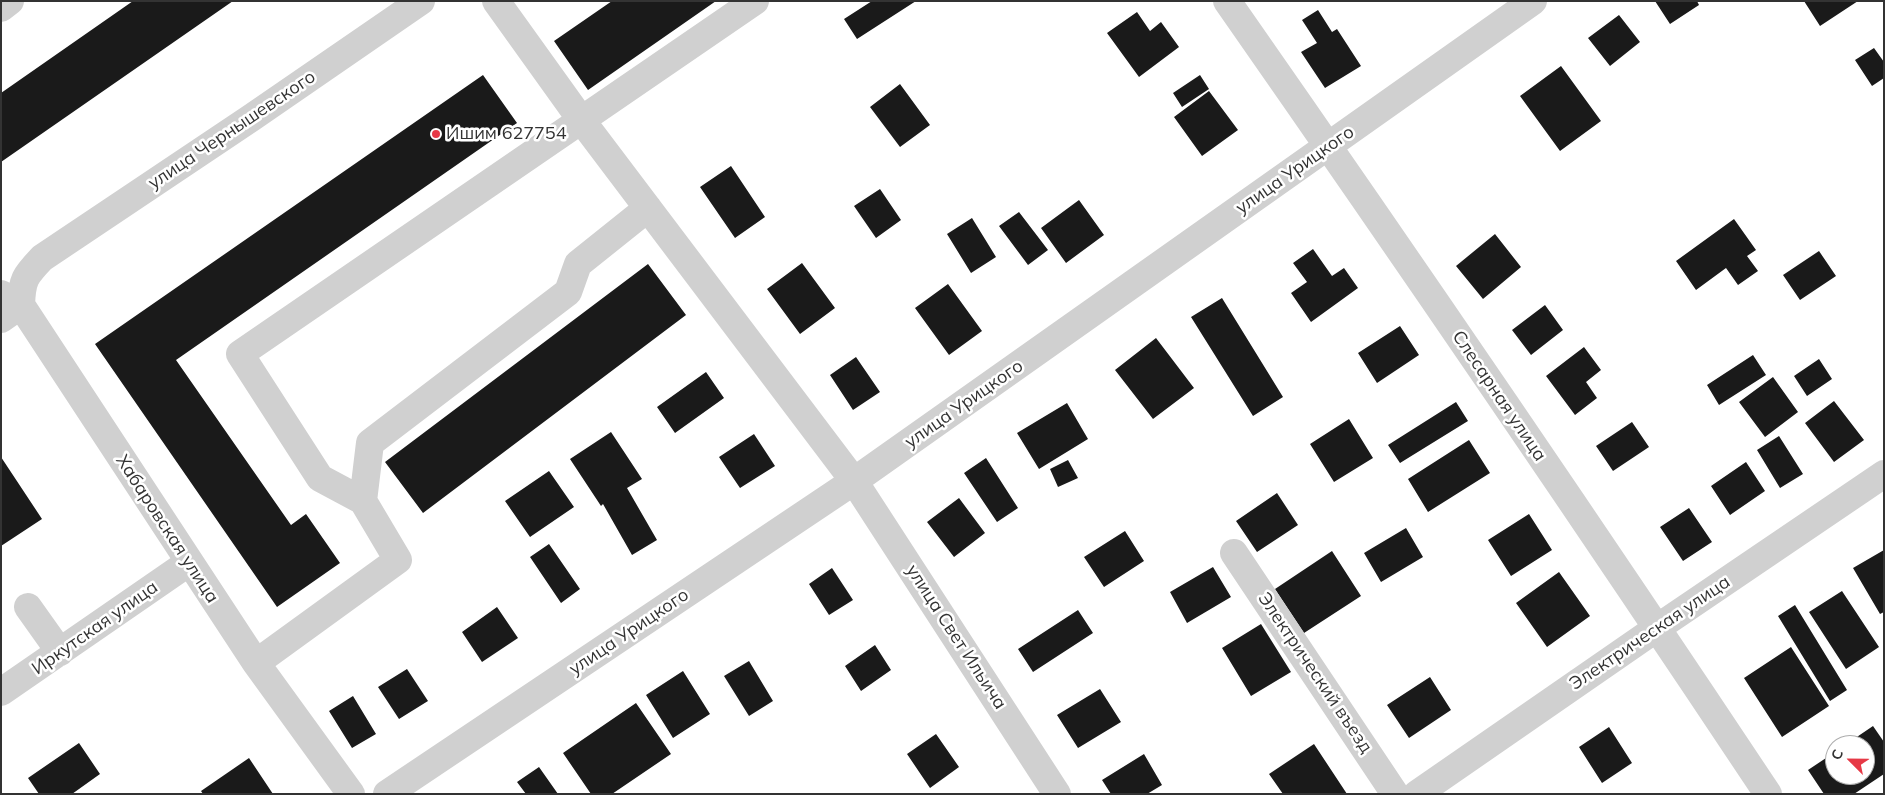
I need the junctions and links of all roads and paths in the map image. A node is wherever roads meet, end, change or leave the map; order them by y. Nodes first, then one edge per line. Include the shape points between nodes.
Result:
1 (10, 1) edge
2 (421, 1) edge
3 (496, 1) edge
4 (755, 1) edge
5 (1227, 1) edge
6 (1533, 1) edge
7 (1, 8) edge
8 (582, 121) junction
9 (1328, 146) junction
10 (648, 208) junction
11 (42, 258) joint
12 (8, 306) edge
13 (1884, 474) edge
14 (854, 481) junction
15 (363, 501) junction
16 (1234, 552) dead end
17 (188, 562) junction
18 (28, 607) dead end
19 (1657, 628) junction
20 (60, 652) junction
21 (256, 664) junction
22 (1, 692) edge
23 (351, 794) edge
24 (387, 794) edge
25 (1057, 794) edge
26 (1395, 794) edge
27 (1417, 794) edge
28 (1768, 794) edge

1 - 7 street
2 - 11 street, улица Чернышевского
3 - 8 street, улица Свет Ильича
4 - 8 street
5 - 9 street, Слесарная улица
6 - 9 street, улица Урицкого
8 - 10 street, улица Свет Ильича
8 - 15 street via 240,354 320,478
9 - 14 street, улица Урицкого
9 - 19 street, Слесарная улица
10 - 14 street, улица Свет Ильича
10 - 15 street via 578,264 568,292 370,443
11 - 12 street, Хабаровская улица via 26,275 22,290
12 - 17 street, Хабаровская улица
13 - 19 street, Электрическая улица
14 - 24 street, улица Урицкого
14 - 25 street, улица Свет Ильича
15 - 21 street via 398,560
16 - 26 street, Электрический въезд
17 - 20 street, Иркутская улица
17 - 21 street, Хабаровская улица
18 - 20 street
19 - 27 street, Электрическая улица
19 - 28 street, Слесарная улица
20 - 22 street, Иркутская улица
21 - 23 street, Хабаровская улица

